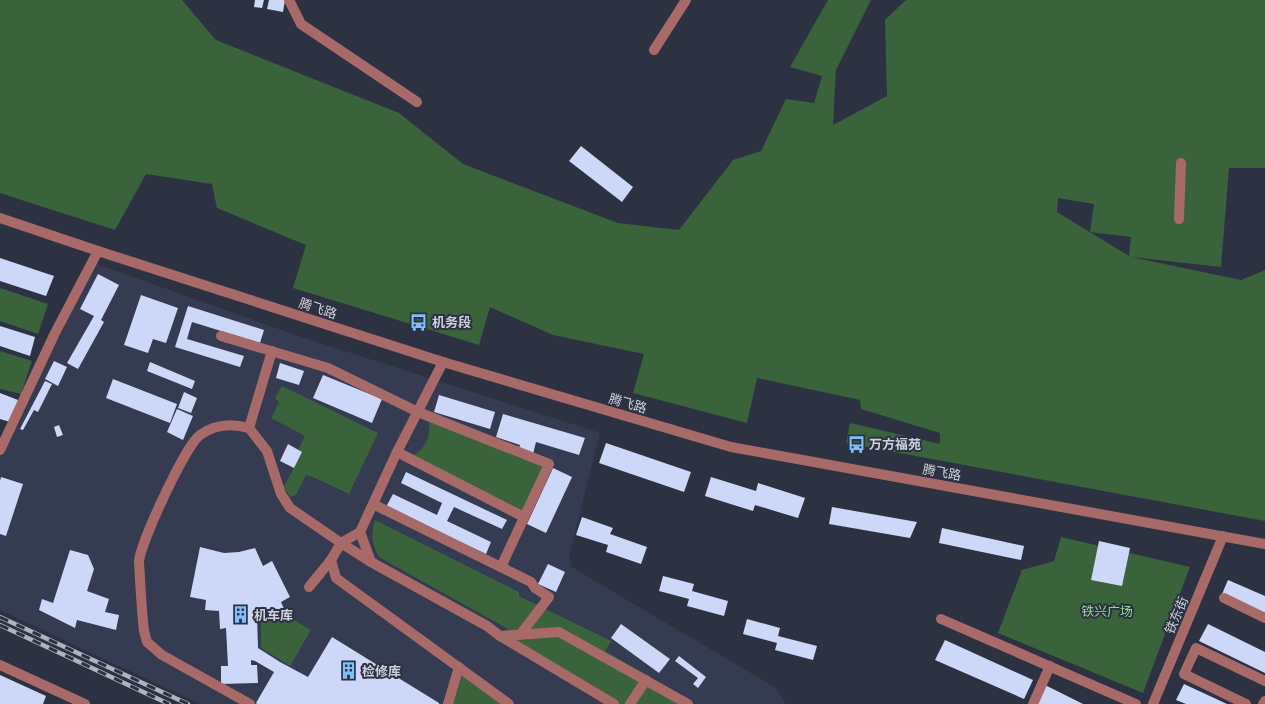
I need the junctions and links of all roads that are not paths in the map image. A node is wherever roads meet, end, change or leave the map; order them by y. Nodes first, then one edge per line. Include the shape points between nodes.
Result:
1 (289, 0) edge
2 (686, 0) edge
3 (654, 50) dead end
4 (417, 102) dead end
5 (1181, 163) dead end
6 (0, 218) edge
7 (1179, 219) dead end
8 (98, 251) junction
9 (221, 336) dead end
10 (272, 351) junction
11 (443, 362) junction
12 (418, 412) junction
13 (249, 428) junction
14 (0, 450) edge
15 (397, 452) junction
16 (373, 504) junction
17 (524, 517) junction
18 (360, 532) junction
19 (1223, 536) junction
20 (341, 543) junction
21 (1265, 544) edge
22 (331, 560) junction
23 (371, 562) junction
24 (501, 567) junction
25 (309, 587) dead end
26 (1224, 598) dead end
27 (1265, 618) edge
28 (941, 619) dead end
29 (520, 635) junction
30 (500, 636) junction
31 (0, 665) edge
32 (1050, 666) junction
33 (459, 667) junction
34 (646, 680) junction
35 (1265, 681) edge
36 (1265, 701) edge
37 (85, 704) edge
38 (250, 704) edge
39 (448, 704) edge
40 (509, 704) edge
41 (614, 704) edge
42 (630, 704) edge
43 (688, 704) edge
44 (1033, 704) edge
45 (1136, 704) edge
46 (1153, 704) edge
47 (1246, 704) edge
48 (1264, 704) edge

1 - 4 street via 301,24
2 - 3 street
5 - 7 street
6 - 8 street, 腾飞路
8 - 11 street, 腾飞路
8 - 14 street via 55,333
9 - 10 street
10 - 12 street via 328,368
10 - 13 street
11 - 12 street
11 - 19 street, 腾飞路 via 731,447
12 - 15 street
12 - 17 street via 549,464
13 - 20 street via 267,451 281,494 290,508
13 - 38 street via 236,424 222,425 198,436 183,458 145,540 139,561 147,642 162,655
15 - 16 street
15 - 17 street
16 - 18 street
16 - 24 street
17 - 24 street
18 - 20 street
18 - 23 street
19 - 21 street, 腾飞路
19 - 46 street, 铁东街
20 - 22 street
20 - 23 street
22 - 25 street
22 - 33 street via 336,578
23 - 30 street via 487,626
24 - 29 street via 531,582 535,588 550,597
26 - 27 street
28 - 32 street
29 - 30 street
29 - 34 street via 559,632
30 - 41 street
31 - 37 street
32 - 44 street
32 - 45 street
33 - 39 street
33 - 40 street
34 - 42 street
34 - 43 street
35 - 47 street via 1196,648 1184,674
36 - 48 street

